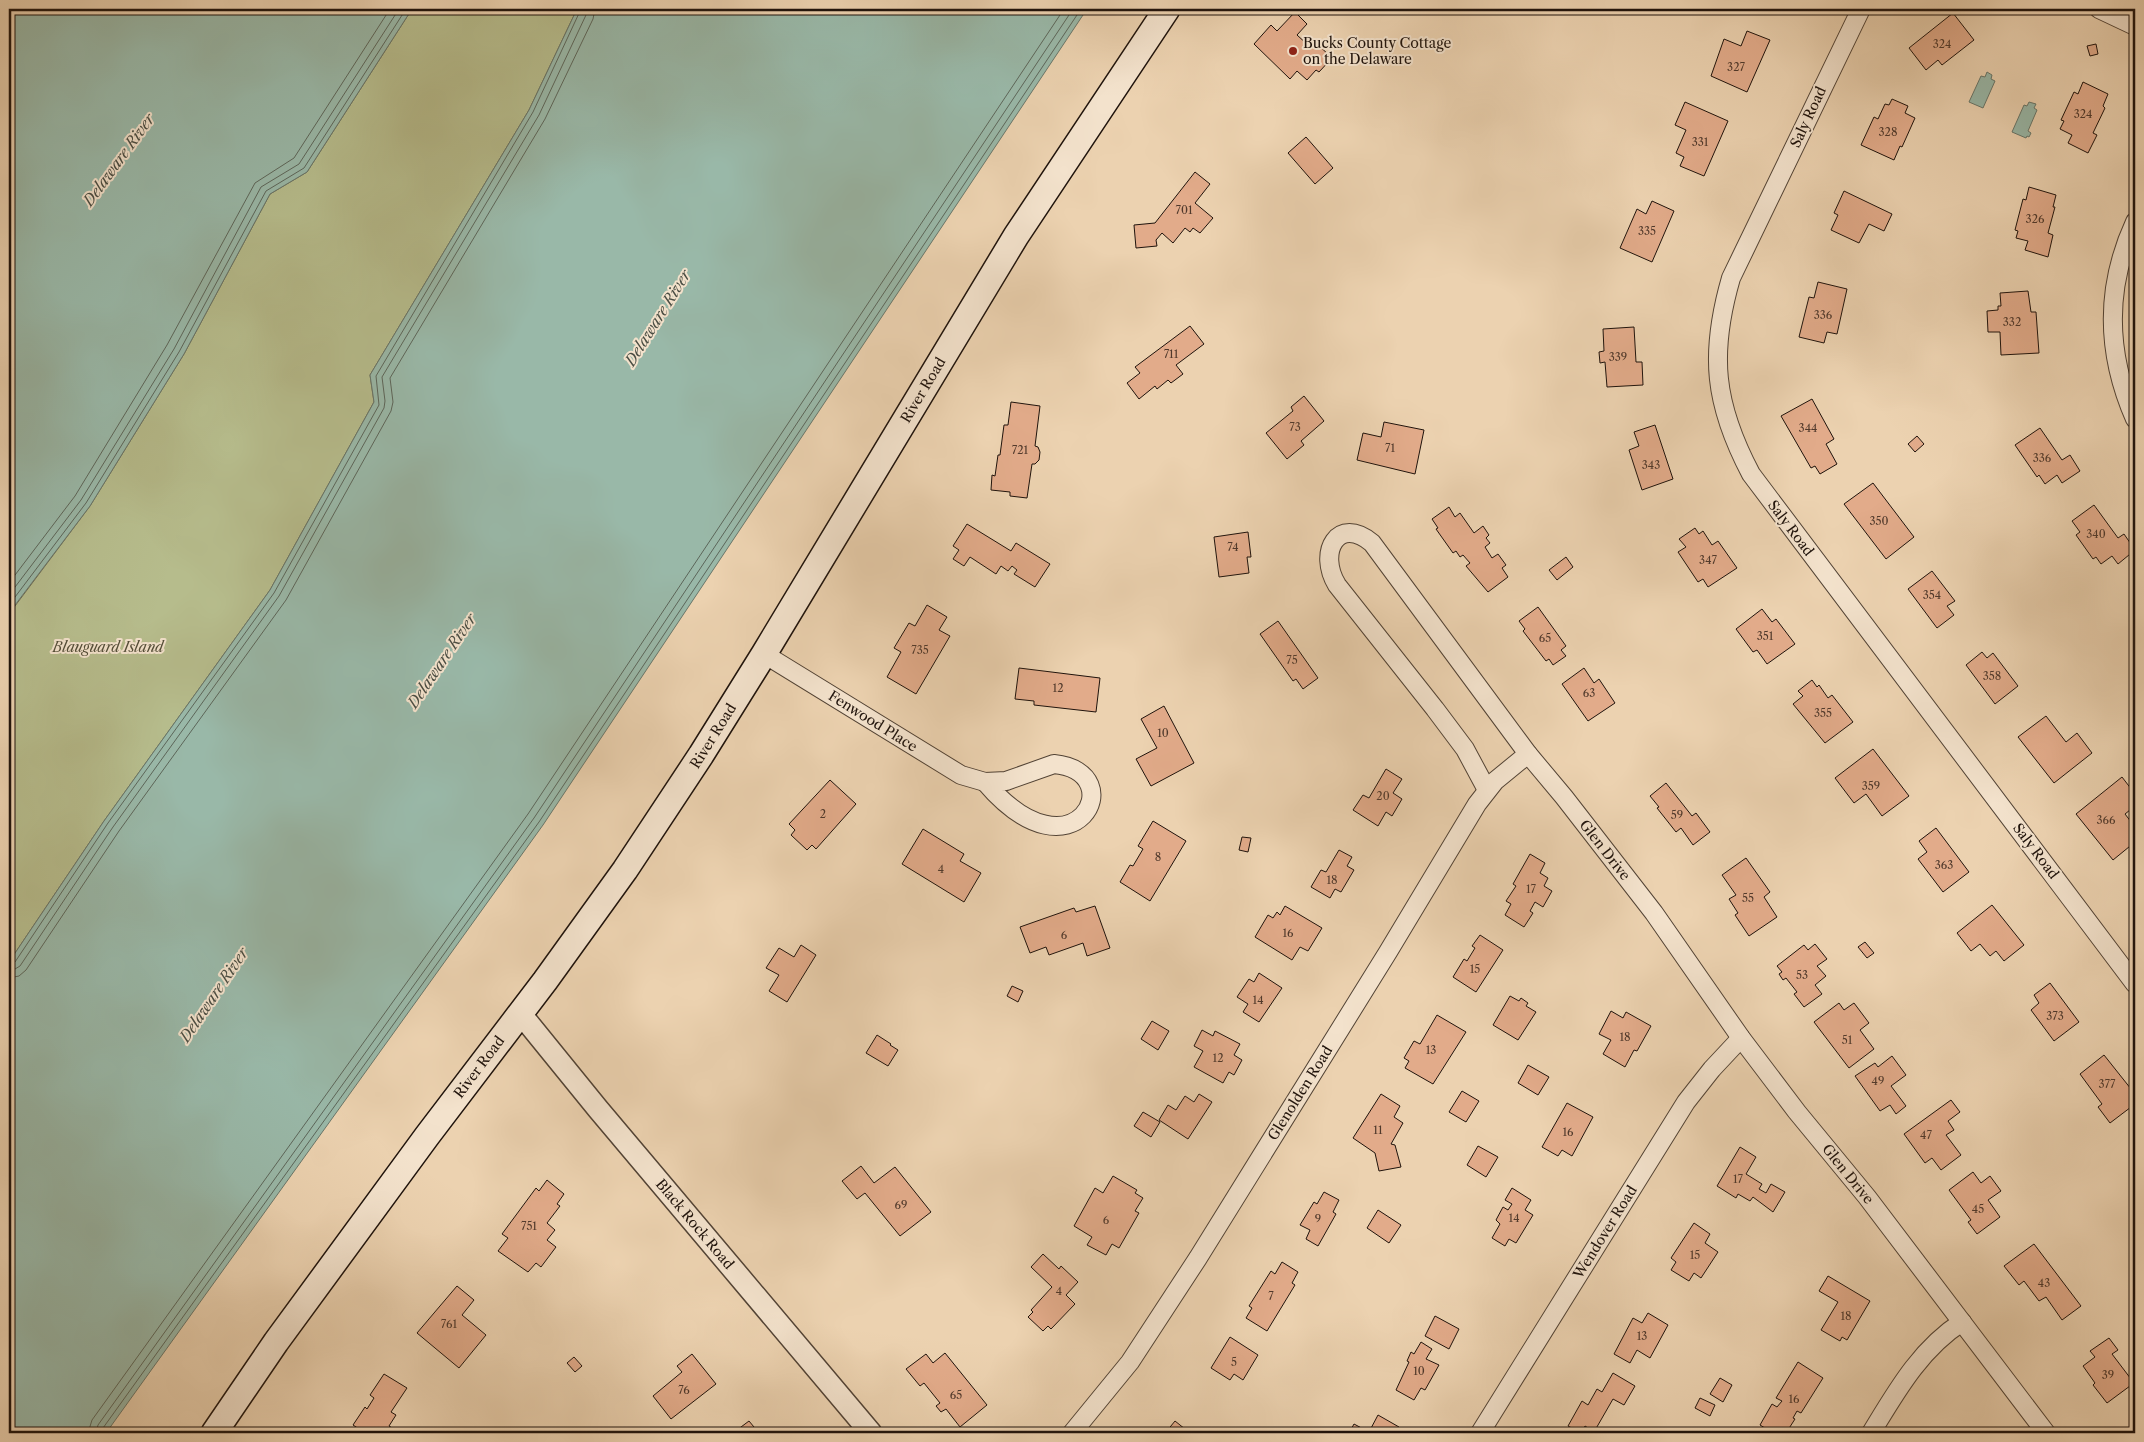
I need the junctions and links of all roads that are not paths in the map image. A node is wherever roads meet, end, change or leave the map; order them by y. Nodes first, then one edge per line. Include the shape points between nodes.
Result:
1 (1167, 9) edge
2 (1861, 9) edge
3 (2099, 9) edge
4 (2135, 26) edge
5 (2135, 222) edge
6 (2135, 419) edge
7 (764, 654) junction
8 (1528, 754) junction
9 (985, 782) junction
10 (1487, 790) junction
11 (2135, 984) edge
12 (520, 1013) junction
13 (1741, 1038) junction
14 (1962, 1322) junction
15 (214, 1433) edge
16 (871, 1433) edge
17 (1072, 1433) edge
18 (1480, 1433) edge
19 (1871, 1433) edge
20 (2046, 1433) edge

1 - 7 main road, River Road via 1016,236
2 - 11 street, Saly Road via 1731,278 1717,344 1724,412 1735,444 1751,474
3 - 4 street
5 - 6 street via 2119,265 2113,299 2117,367
7 - 9 street, Fenwood Place via 961,775
7 - 12 main road, River Road via 625,870
8 - 10 street, Glenolden Road
8 - 10 street, Glen Drive via 1372,543 1362,535 1351,534 1334,540 1330,546 1330,574 1465,749
8 - 13 street, Glen Drive via 1654,913
9 - 9 street, Fenwood Place via 1014,810 1034,822 1053,826 1073,824 1086,812 1092,798 1086,779 1076,769 1054,764 1006,781
10 - 17 street, Glenolden Road via 1187,1274 1130,1362
12 - 15 main road, River Road via 293,1319
12 - 16 street, Black Rock Road
13 - 14 street, Glen Drive
13 - 18 street, Wendover Road via 1686,1102
14 - 19 street via 1927,1350 1901,1384
14 - 20 street, Glen Drive

